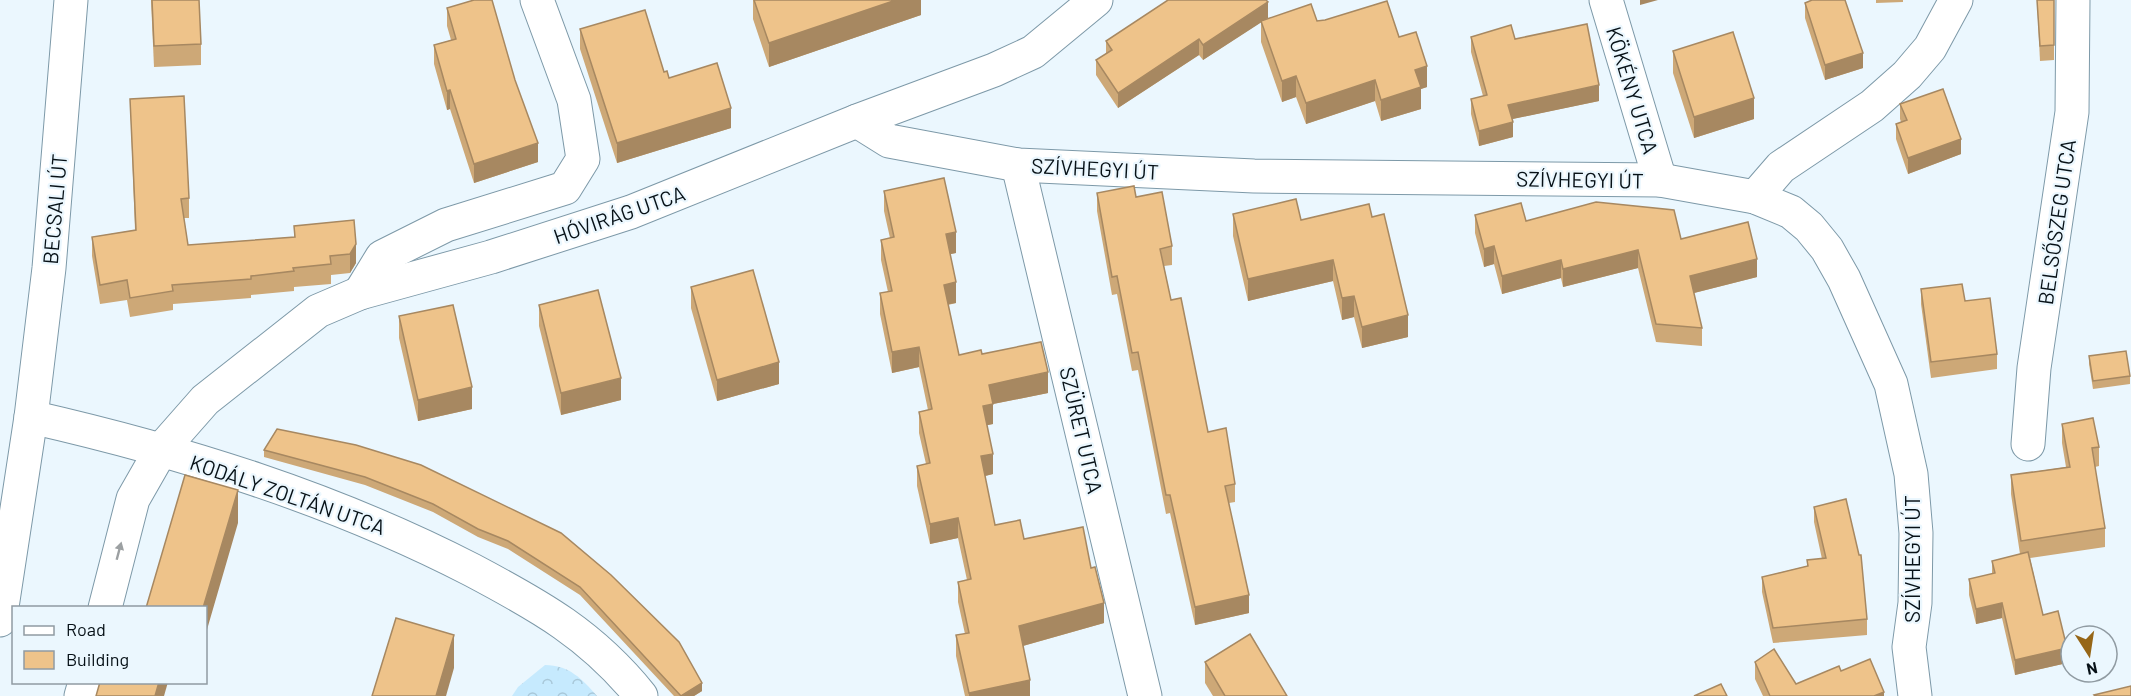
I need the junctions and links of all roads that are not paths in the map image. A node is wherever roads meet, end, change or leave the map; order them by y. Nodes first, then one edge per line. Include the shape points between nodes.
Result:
1 (71, 0) edge
2 (537, 0) edge
3 (1096, 0) edge
4 (1606, 0) edge
5 (1956, 0) edge
6 (2073, 0) edge
7 (857, 121) junction
8 (1018, 165) junction
9 (1660, 180) junction
10 (1755, 197) junction
11 (360, 293) junction
12 (31, 417) junction
13 (2028, 444) dead end
14 (161, 450) junction
15 (106, 606) edge
16 (0, 620) edge
17 (641, 696) edge
18 (1145, 696) edge
19 (1915, 696) edge

1 - 12 street, BECSALI ÚT via 49,268
2 - 11 street via 574,100 583,159 565,188 446,225 382,257
3 - 7 street, HÓVIRÁG UTCA via 1034,52
4 - 9 street, KÖKÉNY UTCA
5 - 10 street via 1930,48 1907,75 1872,106 1780,167
6 - 13 street, BELSŐSZEG UTCA via 2072,112 2034,368
7 - 8 street, SZÍVHEGYI ÚT via 889,141
7 - 11 street, HÓVIRÁG UTCA via 631,212 491,257
8 - 9 street, SZÍVHEGYI ÚT via 1254,176
8 - 18 street, SZÜRET UTCA
9 - 10 street, SZÍVHEGYI ÚT
10 - 19 street, SZÍVHEGYI ÚT via 1791,212 1827,249 1890,384 1911,474 1915,521 1915,603 1909,646
11 - 14 street, HÓVIRÁG UTCA via 318,311 205,400
12 - 14 street, KODÁLY ZOLTÁN UTCA
12 - 16 street, BECSALI ÚT
15 -> 14 street, HÓVIRÁG UTCA via 133,499
14 - 17 street, KODÁLY ZOLTÁN UTCA via 313,498 430,548 556,617 592,643

